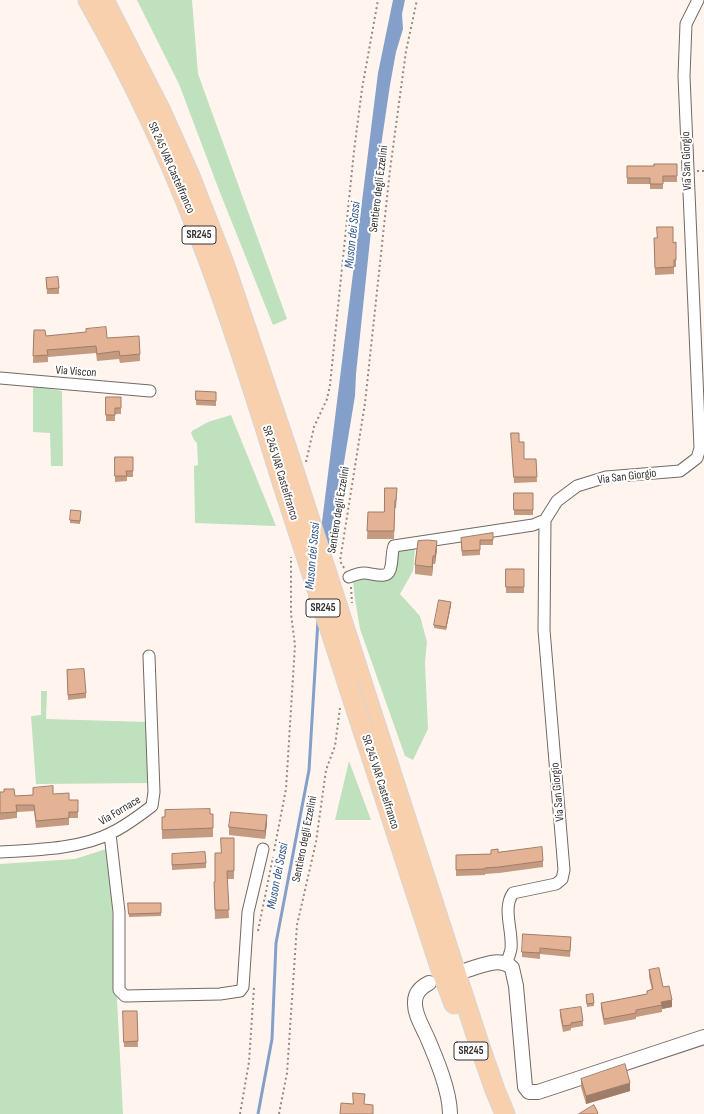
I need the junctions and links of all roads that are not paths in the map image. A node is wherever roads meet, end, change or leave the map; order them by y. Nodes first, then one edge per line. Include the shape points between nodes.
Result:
1 (88, 0) edge
2 (104, 0) edge
3 (698, 0) edge
4 (0, 378) edge
5 (150, 390) dead end
6 (545, 520) junction
7 (349, 577) road end
8 (149, 656) dead end
9 (110, 834) junction
10 (263, 849) dead end
11 (0, 852) edge
12 (506, 964) junction
13 (467, 970) dead end
14 (429, 983) dead end
15 (704, 1037) edge
16 (450, 1114) edge
17 (504, 1114) edge

1 - 17 highway, SR 245 VAR Castelfranco / SR245, bridge via 140,98 197,229 244,360 441,970 472,1055
2 - 17 highway, SR 245 VAR Castelfranco / SR245, bridge via 161,111 224,263
3 - 6 street, Via San Giorgio via 686,24 684,76 700,448 697,458 680,471 606,477 577,486 556,501
4 - 5 street, Via Viscon
6 - 7 street via 533,526 394,546 389,573 384,576 363,573
6 - 12 street, Via San Giorgio via 544,630 564,870 562,879 556,884 513,893 508,908 511,947
8 - 9 street, Via Fornace via 154,792 152,806
9 - 10 street via 119,912 119,990 124,996 220,994 240,991 243,987 248,912
9 - 11 street, Via Fornace via 79,844
12 - 13 street via 491,963
12 - 15 street via 513,972 526,1087 529,1092 538,1092
14 - 16 street via 416,995 415,1009 436,1057

